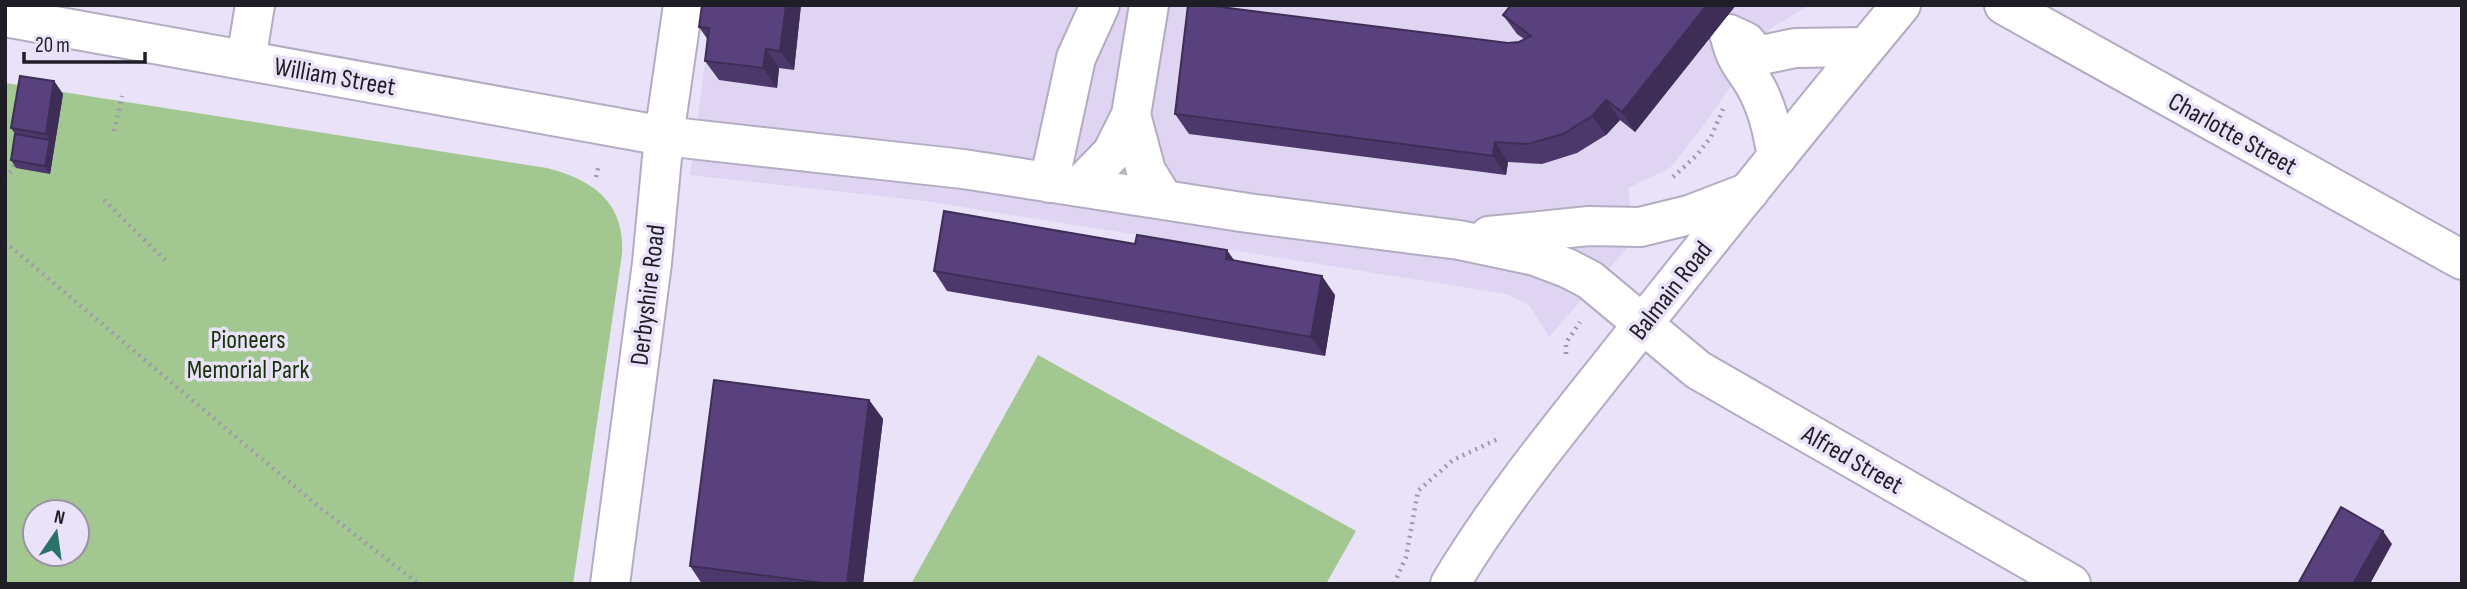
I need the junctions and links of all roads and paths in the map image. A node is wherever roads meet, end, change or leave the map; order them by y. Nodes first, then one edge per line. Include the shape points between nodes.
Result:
1 (255, 5) edge
2 (683, 5) edge
3 (1100, 5) edge
4 (1149, 5) edge
5 (1901, 5) edge
6 (2004, 5) edge
7 (5, 16) edge
8 (1865, 47) junction
9 (246, 60) junction
10 (122, 96) dead end
11 (1131, 115) junction
12 (114, 131) dead end
13 (664, 136) junction
14 (16, 150) edge
15 (1777, 157) junction
16 (5, 178) edge
17 (1064, 185) junction
18 (1749, 191) junction
19 (1164, 200) junction
20 (104, 201) dead end
21 (1460, 240) junction
22 (5, 242) edge
23 (2462, 260) edge
24 (167, 262) dead end
25 (1643, 324) junction
26 (1571, 333) dead end
27 (1566, 365) dead end
28 (1508, 432) dead end
29 (419, 584) edge
30 (610, 584) edge
31 (1394, 584) edge
32 (1450, 584) edge
33 (2071, 584) edge

1 - 9 street
2 - 13 street, Derbyshire Road
3 - 17 street via 1076,58
4 - 11 street
5 - 8 street, Balmain Road
6 - 23 street, Charlotte Street
7 - 9 street, William Street
8 - 15 street, Balmain Road
8 - 15 street via 1795,48 1756,56 1746,42 1729,34 1735,56 1771,121
9 - 13 street, William Street
10 - 12 path
11 - 17 street via 1112,153
11 - 19 street via 1146,171
13 - 17 street, William Street via 963,169
13 - 30 street, Derbyshire Road
14 - 16 path via 13,169
15 - 18 street, Balmain Road
17 - 19 street, William Street
18 - 21 street via 1689,215 1640,227 1589,226
18 - 25 street, Balmain Road
19 - 21 street, William Street
20 - 24 path
21 - 25 street, Alfred Street via 1535,256 1566,268 1590,280
22 - 29 path via 319,507
25 - 32 street, Balmain Road via 1521,476
25 - 33 street, Alfred Street via 1698,370
26 - 27 path
28 - 31 path via 1453,460 1418,491 1406,557

